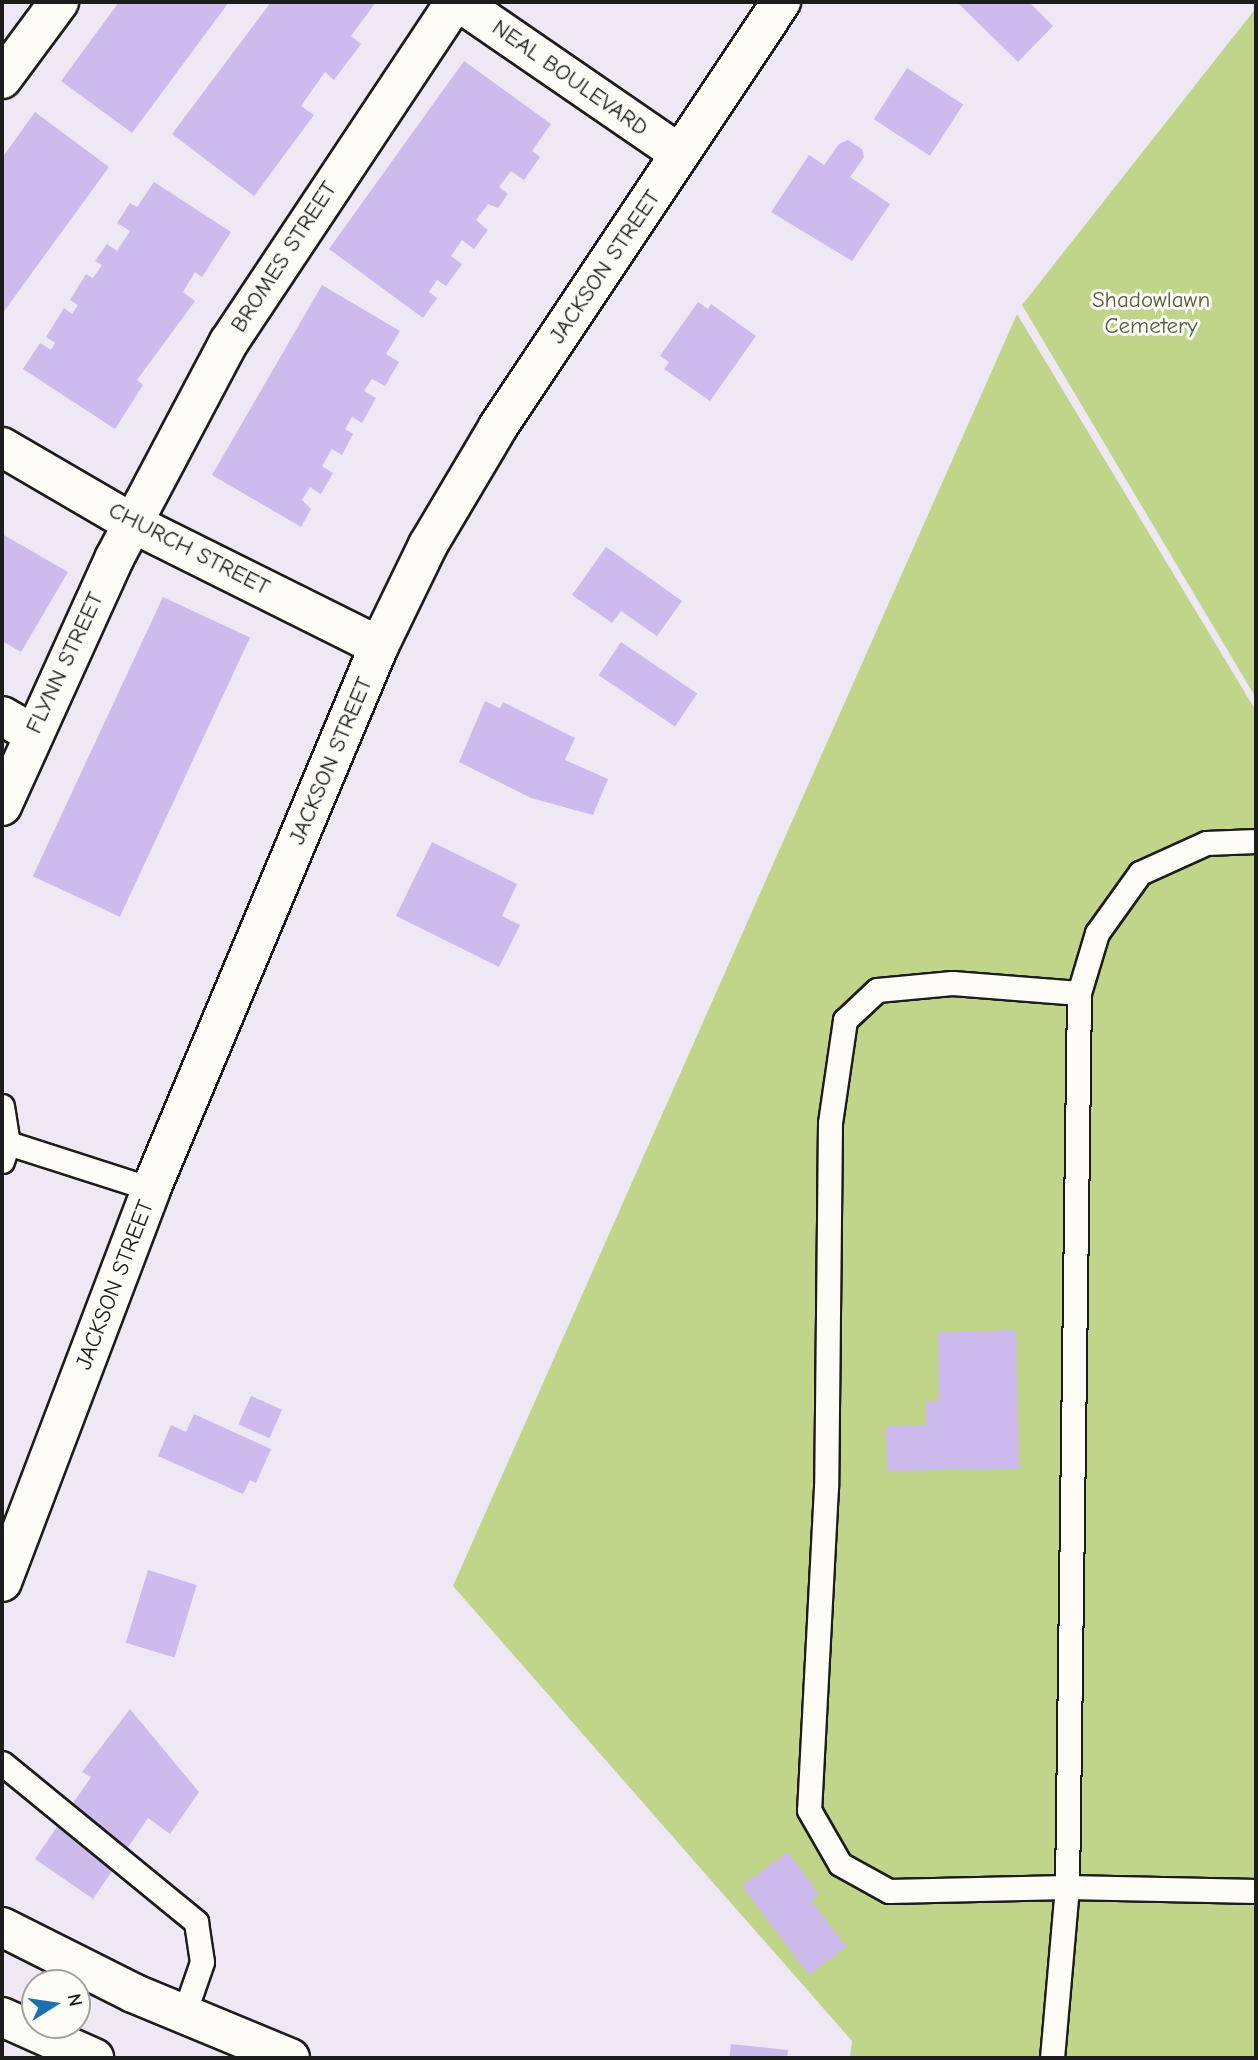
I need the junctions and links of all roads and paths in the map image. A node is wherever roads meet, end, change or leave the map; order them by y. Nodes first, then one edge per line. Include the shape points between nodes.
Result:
1 (59, 2) edge
2 (457, 2) edge
3 (781, 2) edge
4 (2, 79) edge
5 (680, 154) junction
6 (2, 447) edge
7 (132, 523) junction
8 (379, 646) junction
9 (17, 724) edge
10 (2, 806) edge
11 (1256, 841) edge
12 (1079, 993) junction
13 (2, 1106) edge
14 (5, 1152) edge
15 (151, 1189) junction
16 (2, 1582) edge
17 (2, 1763) edge
18 (1067, 1887) junction
19 (1256, 1891) edge
20 (2, 1927) edge
21 (184, 2014) junction
22 (11, 2026) edge
23 (94, 2058) edge
24 (290, 2058) edge
25 (1052, 2058) edge

1 - 4 main road
2 - 5 main road, NEAL BOULEVARD
2 - 7 main road, BROMES STREET via 229,342
3 - 5 main road, JACKSON STREET
5 - 8 main road, JACKSON STREET via 498,427 428,545
6 - 7 main road, CHURCH STREET
7 - 8 main road, CHURCH STREET
7 - 9 main road, FLYNN STREET
8 - 15 main road, JACKSON STREET
9 - 10 main road, FLYNN STREET
11 - 12 lane via 1206,843 1140,873 1097,933
12 - 18 lane
12 - 18 lane via 952,984 877,990 845,1020 830,1123 826,1487 809,1810 840,1864 889,1891
13 - 14 lane
14 - 15 lane
15 - 16 main road, JACKSON STREET
17 - 21 lane via 195,1922 202,1962
18 - 19 lane
18 - 25 lane
20 - 21 main road
21 - 24 main road
22 - 23 main road

